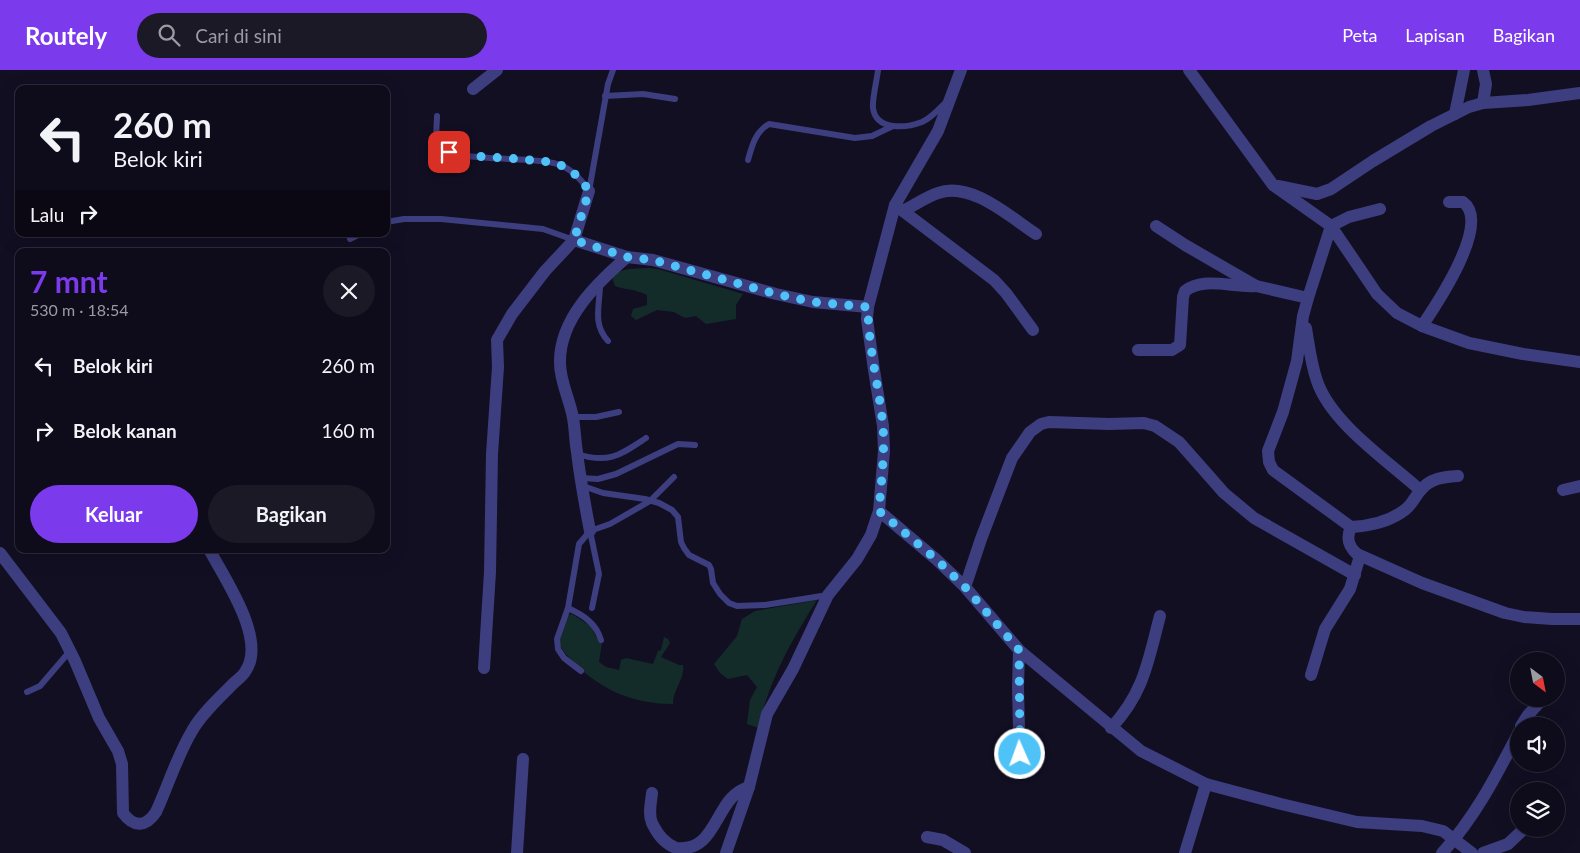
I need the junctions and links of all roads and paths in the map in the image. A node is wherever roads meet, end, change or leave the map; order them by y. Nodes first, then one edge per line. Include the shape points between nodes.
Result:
1 (497, 70) edge
2 (613, 70) edge
3 (878, 70) edge
4 (961, 70) edge
5 (1189, 70) edge
6 (1464, 70) edge
7 (1483, 70) edge
8 (473, 89) dead end
9 (1580, 93) edge
10 (605, 96) junction
11 (952, 96) junction
12 (676, 99) dead end
13 (1483, 103) junction
14 (1455, 114) junction
15 (438, 116) dead end
16 (893, 126) junction
17 (748, 160) dead end
18 (1273, 185) junction
19 (589, 191) junction
20 (1449, 202) dead end
21 (899, 208) junction
22 (1380, 209) dead end
23 (390, 221) edge
24 (1156, 226) dead end
25 (1332, 226) junction
26 (1036, 234) dead end
27 (354, 237) edge
28 (350, 239) dead end
29 (574, 240) junction
30 (627, 257) junction
31 (600, 280) junction
32 (1256, 286) junction
33 (1308, 298) junction
34 (868, 307) junction
35 (1303, 316) junction
36 (1422, 326) junction
37 (1033, 330) dead end
38 (608, 341) dead end
39 (1138, 350) dead end
40 (1580, 362) edge
41 (619, 412) dead end
42 (573, 417) junction
43 (646, 438) dead end
44 (695, 444) dead end
45 (577, 454) junction
46 (1458, 476) dead end
47 (674, 477) dead end
48 (582, 482) junction
49 (1580, 486) edge
50 (1420, 490) junction
51 (1563, 490) dead end
52 (650, 501) junction
53 (879, 511) junction
54 (1351, 527) junction
55 (590, 531) junction
56 (0, 553) edge
57 (211, 553) edge
58 (1360, 556) junction
59 (1355, 576) junction
60 (965, 587) junction
61 (828, 595) junction
62 (568, 608) junction
63 (592, 608) dead end
64 (1160, 616) dead end
65 (1580, 619) edge
66 (601, 640) dead end
67 (1019, 650) junction
68 (70, 651) junction
69 (484, 668) dead end
70 (581, 671) dead end
71 (1311, 675) dead end
72 (27, 692) dead end
73 (1111, 728) junction
74 (1510, 749) edge
75 (523, 759) dead end
76 (1020, 770) dead end
77 (1206, 784) junction
78 (749, 787) junction
79 (652, 793) dead end
80 (927, 837) dead end
81 (1515, 837) edge
82 (1456, 839) junction
83 (517, 853) edge
84 (726, 853) edge
85 (965, 853) edge
86 (1185, 853) edge
87 (1442, 853) edge
88 (1472, 853) edge
89 (1483, 853) edge

1 - 8 street
2 - 10 lane
3 - 16 lane via 873,108 882,124
4 - 11 street
5 - 18 street
6 - 14 street
7 - 13 street via 1486,84
9 - 13 street
10 - 12 lane via 643,94
10 - 19 lane
11 - 16 lane via 923,122
11 - 21 street
13 - 14 street
14 - 18 street via 1372,160 1331,189 1317,194
15 - 19 lane via 436,132 440,144 449,152 557,164 574,173
16 - 17 lane via 872,136 856,138 769,124 756,137
18 - 25 street
19 - 29 street
20 - 36 street via 1463,202 1469,208 1468,242 1458,267
21 - 26 street via 939,192 970,193
21 - 34 street
21 - 37 street via 994,280
22 - 25 street via 1349,217
23 - 29 lane via 441,218 543,229
24 - 32 street
25 - 33 street
25 - 36 street via 1385,303
27 - 28 lane
29 - 30 street
29 - 69 street via 545,271 512,314 497,340
30 - 31 street
30 - 34 street via 653,260 804,300
31 - 38 lane via 597,317 602,334
31 - 42 street via 584,299 566,330 561,350 560,364
32 - 33 street
32 - 39 street via 1205,283 1192,286 1183,297 1180,345 1172,350
33 - 35 street
34 - 53 street via 883,426
35 - 50 street via 1317,382 1331,408
35 - 54 street via 1297,360 1268,451 1269,462 1273,470
36 - 40 street via 1469,343
41 - 42 lane
42 - 45 street
43 - 45 lane via 624,452 598,460
44 - 48 lane via 678,444 616,474
45 - 48 street
46 - 50 street via 1434,479
47 - 52 lane
48 - 52 lane via 603,492
48 - 55 street
49 - 51 street
50 - 54 street via 1400,514 1380,522
52 - 55 lane via 610,524
52 - 61 lane via 672,510 678,517 684,548 709,565 713,583 729,603 737,606 765,605
53 - 60 street
53 - 61 street via 871,535 857,559
54 - 58 street via 1349,543
55 - 62 lane via 579,544
55 - 63 lane via 599,574
56 - 68 street via 62,633
57 - 68 street via 244,617 253,649 245,672 203,715 192,732 156,812 147,823 132,822 123,813 122,764 118,751 99,718
58 - 59 street
58 - 65 street via 1505,613
59 - 60 street via 1242,509 1179,442 1155,426 1144,423 1049,422 1030,432 1012,458
59 - 71 street via 1325,629
60 - 67 street
61 - 78 street via 793,670 767,714
62 - 66 lane via 594,625
62 - 70 lane via 557,639 558,648 564,658
64 - 73 street via 1143,680 1131,704
67 - 73 street
67 - 76 street
68 - 72 lane via 40,686
73 - 77 street via 1141,751
74 - 82 street via 1480,804
75 - 83 street
77 - 82 street via 1331,817 1422,826 1443,831
77 - 86 street
78 - 79 street via 733,796 706,843 698,850 679,849 665,842 657,833 650,813
78 - 84 street
80 - 85 street via 943,840
81 - 89 street via 1508,844
82 - 87 street
82 - 88 street

